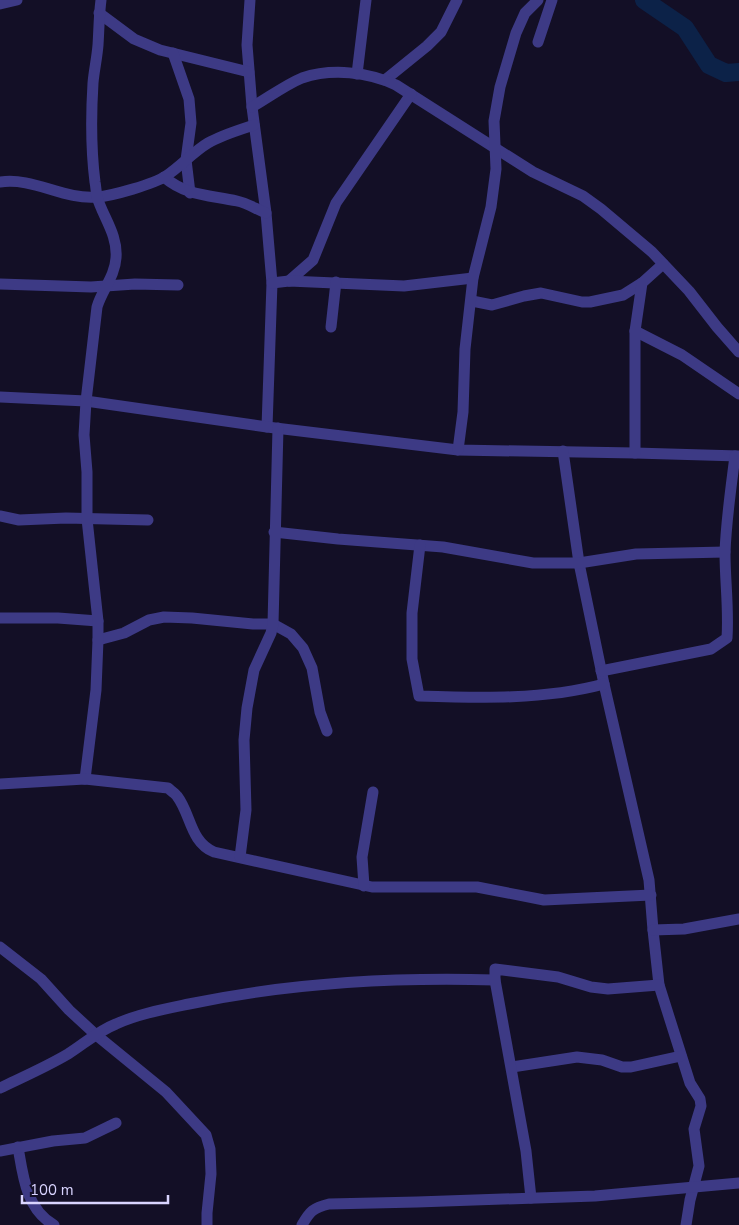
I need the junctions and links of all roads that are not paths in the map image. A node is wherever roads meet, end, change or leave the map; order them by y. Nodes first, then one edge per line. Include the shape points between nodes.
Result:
1 (17, 0) edge
2 (101, 0) edge
3 (250, 0) edge
4 (366, 0) edge
5 (457, 0) edge
6 (538, 0) edge
7 (552, 0) edge
8 (0, 4) edge
9 (99, 13) junction
10 (538, 42) dead end
11 (172, 53) junction
12 (249, 72) junction
13 (356, 74) junction
14 (385, 80) junction
15 (411, 94) junction
16 (252, 108) junction
17 (254, 125) junction
18 (495, 146) junction
19 (186, 160) junction
20 (164, 177) junction
21 (0, 182) edge
22 (190, 193) junction
23 (98, 198) junction
24 (266, 213) junction
25 (663, 264) junction
26 (473, 278) junction
27 (289, 281) junction
28 (336, 282) junction
29 (272, 283) junction
30 (642, 283) junction
31 (0, 284) edge
32 (106, 286) junction
33 (178, 286) dead end
34 (472, 301) junction
35 (331, 327) dead end
36 (635, 331) junction
37 (739, 352) edge
38 (739, 394) edge
39 (0, 397) edge
40 (86, 400) junction
41 (272, 427) junction
42 (458, 450) junction
43 (563, 451) junction
44 (635, 452) junction
45 (737, 456) edge
46 (0, 516) edge
47 (87, 519) junction
48 (148, 520) dead end
49 (274, 532) junction
50 (420, 545) junction
51 (725, 552) junction
52 (579, 563) junction
53 (0, 618) edge
54 (98, 621) junction
55 (273, 624) junction
56 (98, 640) junction
57 (601, 671) junction
58 (604, 684) junction
59 (326, 731) dead end
60 (85, 779) junction
61 (0, 784) edge
62 (373, 792) dead end
63 (240, 857) junction
64 (364, 886) junction
65 (651, 894) junction
66 (739, 919) edge
67 (653, 930) junction
68 (0, 947) edge
69 (495, 980) junction
70 (659, 985) junction
71 (95, 1034) junction
72 (681, 1056) junction
73 (512, 1067) junction
74 (0, 1088) edge
75 (116, 1123) dead end
76 (18, 1147) junction
77 (0, 1151) edge
78 (739, 1183) edge
79 (694, 1186) junction
80 (531, 1198) junction
81 (54, 1225) edge
82 (207, 1225) edge
83 (302, 1225) edge
84 (686, 1225) edge

1 - 8 street
2 - 9 street
3 - 12 street
4 - 13 street
5 - 14 street via 441,32
6 - 18 street via 525,13 516,33 500,87 494,121
7 - 10 street
9 - 11 street via 134,39
9 - 23 street via 93,136
11 - 12 street
11 - 19 street via 188,99 191,123
12 - 16 street
13 - 14 street
13 - 16 street via 325,72 300,79
14 - 15 street
15 - 18 street
15 - 27 street via 336,203 313,260
16 - 17 street
17 - 19 street via 210,142
17 - 24 street
18 - 25 street via 533,172 602,209
18 - 26 street via 496,170 491,207
19 - 20 street
19 - 22 street
20 - 22 street
20 - 23 street
21 - 23 street via 26,182 74,197
22 - 24 street via 238,201
23 - 32 street via 115,244 114,268
24 - 29 street
25 - 30 street
25 - 37 street
26 - 28 street via 404,286
26 - 34 street
27 - 28 street
27 - 29 street
28 - 35 street
29 - 41 street
30 - 34 street via 623,294 590,302 541,293 492,304
30 - 36 street
31 - 32 street
32 - 33 street
32 - 40 street via 97,307
34 - 42 street
36 - 38 street via 682,355
36 - 44 street
39 - 40 street
40 - 41 street
40 - 47 street
41 - 42 street
41 - 49 street
42 - 43 street
43 - 44 street
43 - 52 street
44 - 45 street
45 - 51 street
46 - 47 street via 19,520
47 - 48 street
47 - 54 street
49 - 50 street
49 - 55 street
50 - 52 street via 534,563
50 - 58 street via 412,613 412,659 419,696 540,696
51 - 52 street via 636,554
51 - 57 street via 727,638 711,649
52 - 57 street
53 - 54 street
54 - 56 street
55 - 56 street via 164,618 150,620 124,633
55 - 59 street via 291,634 303,648 312,668
55 - 63 street via 254,670 247,708 244,740 246,810
56 - 60 street via 96,690
57 - 58 street
58 - 65 street
60 - 61 street
60 - 63 street via 168,788 177,796 205,848
62 - 64 street via 362,857
63 - 64 street
64 - 65 street via 477,887 544,900
65 - 67 street
66 - 67 street via 684,929
67 - 70 street
68 - 71 street via 41,980
69 - 70 street via 495,969 558,977 608,989
69 - 71 street via 393,980 252,992 137,1016
69 - 73 street
70 - 72 street
71 - 74 street via 38,1071
71 - 82 street via 166,1092 206,1135 210,1149
72 - 73 street via 631,1067 577,1058
72 - 79 street via 701,1106 695,1123 699,1166
73 - 80 street
75 - 76 street via 85,1138
76 - 77 street
76 - 81 street via 24,1180 33,1204
78 - 79 street
79 - 80 street via 595,1196
79 - 84 street
80 - 83 street via 329,1204 316,1207

